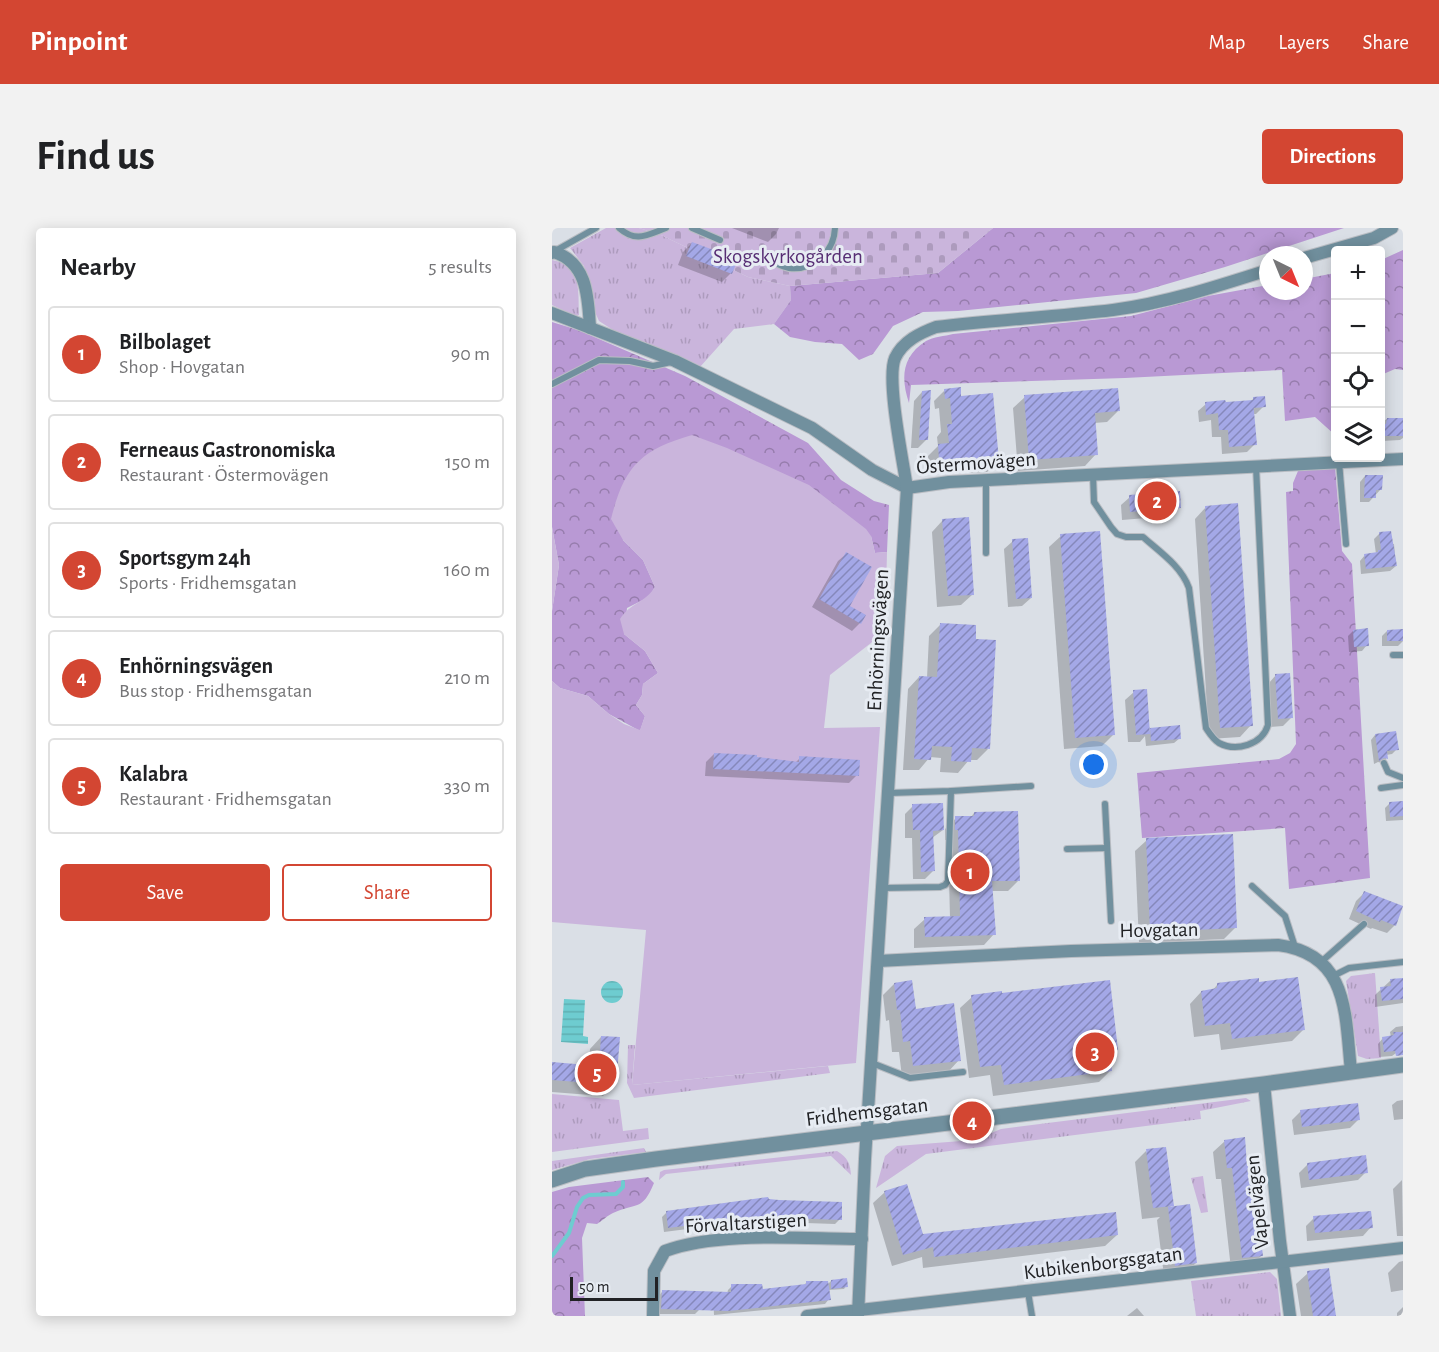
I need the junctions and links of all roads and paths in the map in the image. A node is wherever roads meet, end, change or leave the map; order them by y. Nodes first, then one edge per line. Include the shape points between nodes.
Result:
1 (596, 228) edge
2 (619, 228) edge
3 (666, 228) edge
4 (692, 228) edge
5 (835, 228) edge
6 (1392, 228) edge
7 (720, 240) dead end
8 (553, 253) edge
9 (1313, 255) edge
10 (770, 261) dead end
11 (1259, 273) edge
12 (552, 313) edge
13 (590, 328) junction
14 (675, 361) junction
15 (552, 384) edge
16 (1403, 459) edge
17 (1385, 460) edge
18 (1339, 462) joint
19 (1256, 465) junction
20 (1093, 475) junction
21 (986, 480) junction
22 (907, 488) junction
23 (1346, 544) dead end
24 (986, 553) dead end
25 (1403, 654) edge
26 (1393, 655) dead end
27 (1384, 763) dead end
28 (1403, 778) edge
29 (1403, 785) edge
30 (1031, 786) dead end
31 (1381, 789) dead end
32 (951, 791) junction
33 (889, 793) junction
34 (1105, 804) dead end
35 (1107, 848) junction
36 (1067, 849) dead end
37 (1252, 886) dead end
38 (883, 888) junction
39 (1111, 921) dead end
40 (1364, 924) dead end
41 (1295, 947) junction
42 (878, 961) junction
43 (1321, 962) junction
44 (1403, 962) edge
45 (1333, 976) junction
46 (872, 1063) junction
47 (1403, 1065) edge
48 (1351, 1071) junction
49 (963, 1072) dead end
50 (1264, 1084) junction
51 (867, 1134) junction
52 (552, 1180) edge
53 (861, 1239) junction
54 (1403, 1248) edge
55 (1283, 1262) junction
56 (1028, 1292) junction
57 (858, 1313) edge
58 (653, 1316) edge
59 (807, 1316) edge
60 (1032, 1316) edge
61 (1290, 1316) edge

1 - 8 lane
2 - 3 lane via 628,236 637,237
4 - 7 lane
5 - 10 lane via 829,250 821,259 788,268
6 - 9 street via 1374,238
8 - 13 street via 565,255 580,272 586,287
11 - 22 street, Enhörningsvägen via 1114,310 936,327 916,335 895,358 892,390
12 - 13 street, Östermovägen
13 - 14 street, Östermovägen
14 - 15 lane via 653,366 599,360
14 - 22 street, Östermovägen via 812,428 872,470
16 - 17 street, Östermovägen
18 - 19 street, Östermovägen
18 - 23 lane
19 - 20 street, Östermovägen
19 - 20 lane via 1268,725 1262,738 1250,745 1222,744 1206,728 1185,578 1143,537 1117,534 1094,502
20 - 21 street, Östermovägen
21 - 22 street, Östermovägen
21 - 24 lane
22 - 33 street, Enhörningsvägen
25 - 26 lane
27 - 28 lane via 1388,772
29 - 31 lane
30 - 32 lane
32 - 33 lane
32 - 38 lane via 948,881 939,887
33 - 38 street, Enhörningsvägen
34 - 35 lane
35 - 36 lane
35 - 39 lane
37 - 41 lane via 1285,916
38 - 42 street, Enhörningsvägen
40 - 43 lane
41 - 42 street, Hovgatan via 1071,951
41 - 43 street, Hovgatan
42 - 46 street, Enhörningsvägen
43 - 45 street, Hovgatan
44 - 45 lane via 1349,968
45 - 48 street, Hovgatan via 1344,1015
46 - 49 lane via 910,1078
46 - 51 street, Enhörningsvägen
47 - 48 street, Fridhemsgatan
48 - 50 street, Fridhemsgatan
50 - 51 street, Fridhemsgatan
50 - 55 street, Vapelvägen
51 - 52 street, Fridhemsgatan via 600,1167
51 - 53 street, Enhörningsvägen
53 - 57 street, Enhörningsvägen
53 - 58 street, Förvaltarstigen via 731,1240 684,1244 665,1251 654,1271
54 - 55 street, Kubikenborgsgatan
55 - 56 street, Kubikenborgsgatan
55 - 61 street, Vapelvägen
56 - 57 street, Kubikenborgsgatan
56 - 60 lane
57 - 59 street, Kubikenborgsgatan

